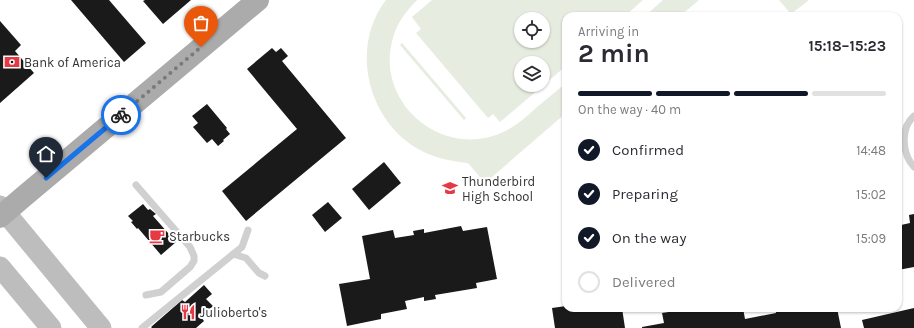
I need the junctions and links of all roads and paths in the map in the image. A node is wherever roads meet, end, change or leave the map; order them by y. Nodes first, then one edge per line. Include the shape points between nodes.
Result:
1 (258, 0) edge
2 (914, 116) edge
3 (914, 167) edge
4 (136, 185) dead end
5 (2, 212) edge
6 (248, 230) dead end
7 (233, 254) junction
8 (0, 268) edge
9 (265, 276) dead end
10 (146, 295) dead end
11 (51, 328) edge
12 (101, 328) edge
13 (142, 328) edge

1 - 5 main road
2 - 3 lane via 904,136 907,156
4 - 10 lane via 190,247 194,256 190,267 161,292
5 - 12 main road
6 - 7 lane via 242,247
7 - 9 lane via 246,258
7 - 13 lane
8 - 11 main road

